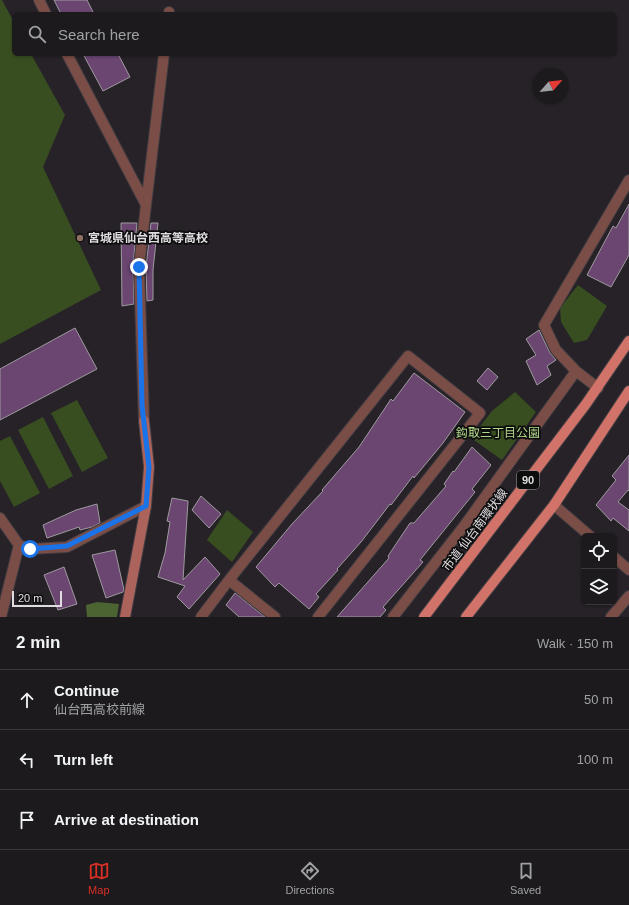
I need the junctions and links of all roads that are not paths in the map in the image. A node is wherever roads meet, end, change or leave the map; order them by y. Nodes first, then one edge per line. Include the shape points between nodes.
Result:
1 (39, 0) edge
2 (45, 12) edge
3 (68, 56) edge
4 (164, 56) edge
5 (629, 180) edge
6 (146, 204) junction
7 (629, 341) edge
8 (576, 370) junction
9 (598, 388) junction
10 (629, 391) edge
11 (554, 505) junction
12 (146, 506) junction
13 (0, 518) edge
14 (587, 533) edge
15 (19, 545) junction
16 (617, 560) edge
17 (629, 570) edge
18 (229, 580) junction
19 (629, 596) edge
20 (2, 617) edge
21 (125, 617) edge
22 (201, 617) edge
23 (276, 617) edge
24 (318, 617) edge
25 (393, 617) edge
26 (424, 617) edge
27 (466, 617) edge
28 (611, 617) edge

1 - 2 street
3 - 6 street
4 - 6 street
5 - 8 street via 544,325 556,350
6 - 12 street via 139,267 144,421 149,467
7 - 9 main road, 市道 仙台南環状線 / 90
8 - 9 street
8 - 25 street via 464,526
9 - 26 main road, 市道 仙台南環状線 / 90
10 - 11 main road
11 - 14 street
11 - 27 main road
12 - 15 street via 67,546 30,549
12 - 21 street
13 - 15 street
15 - 20 street
16 - 17 street
18 - 22 street
18 - 23 street
18 - 24 street via 408,356 480,413
19 - 28 street

